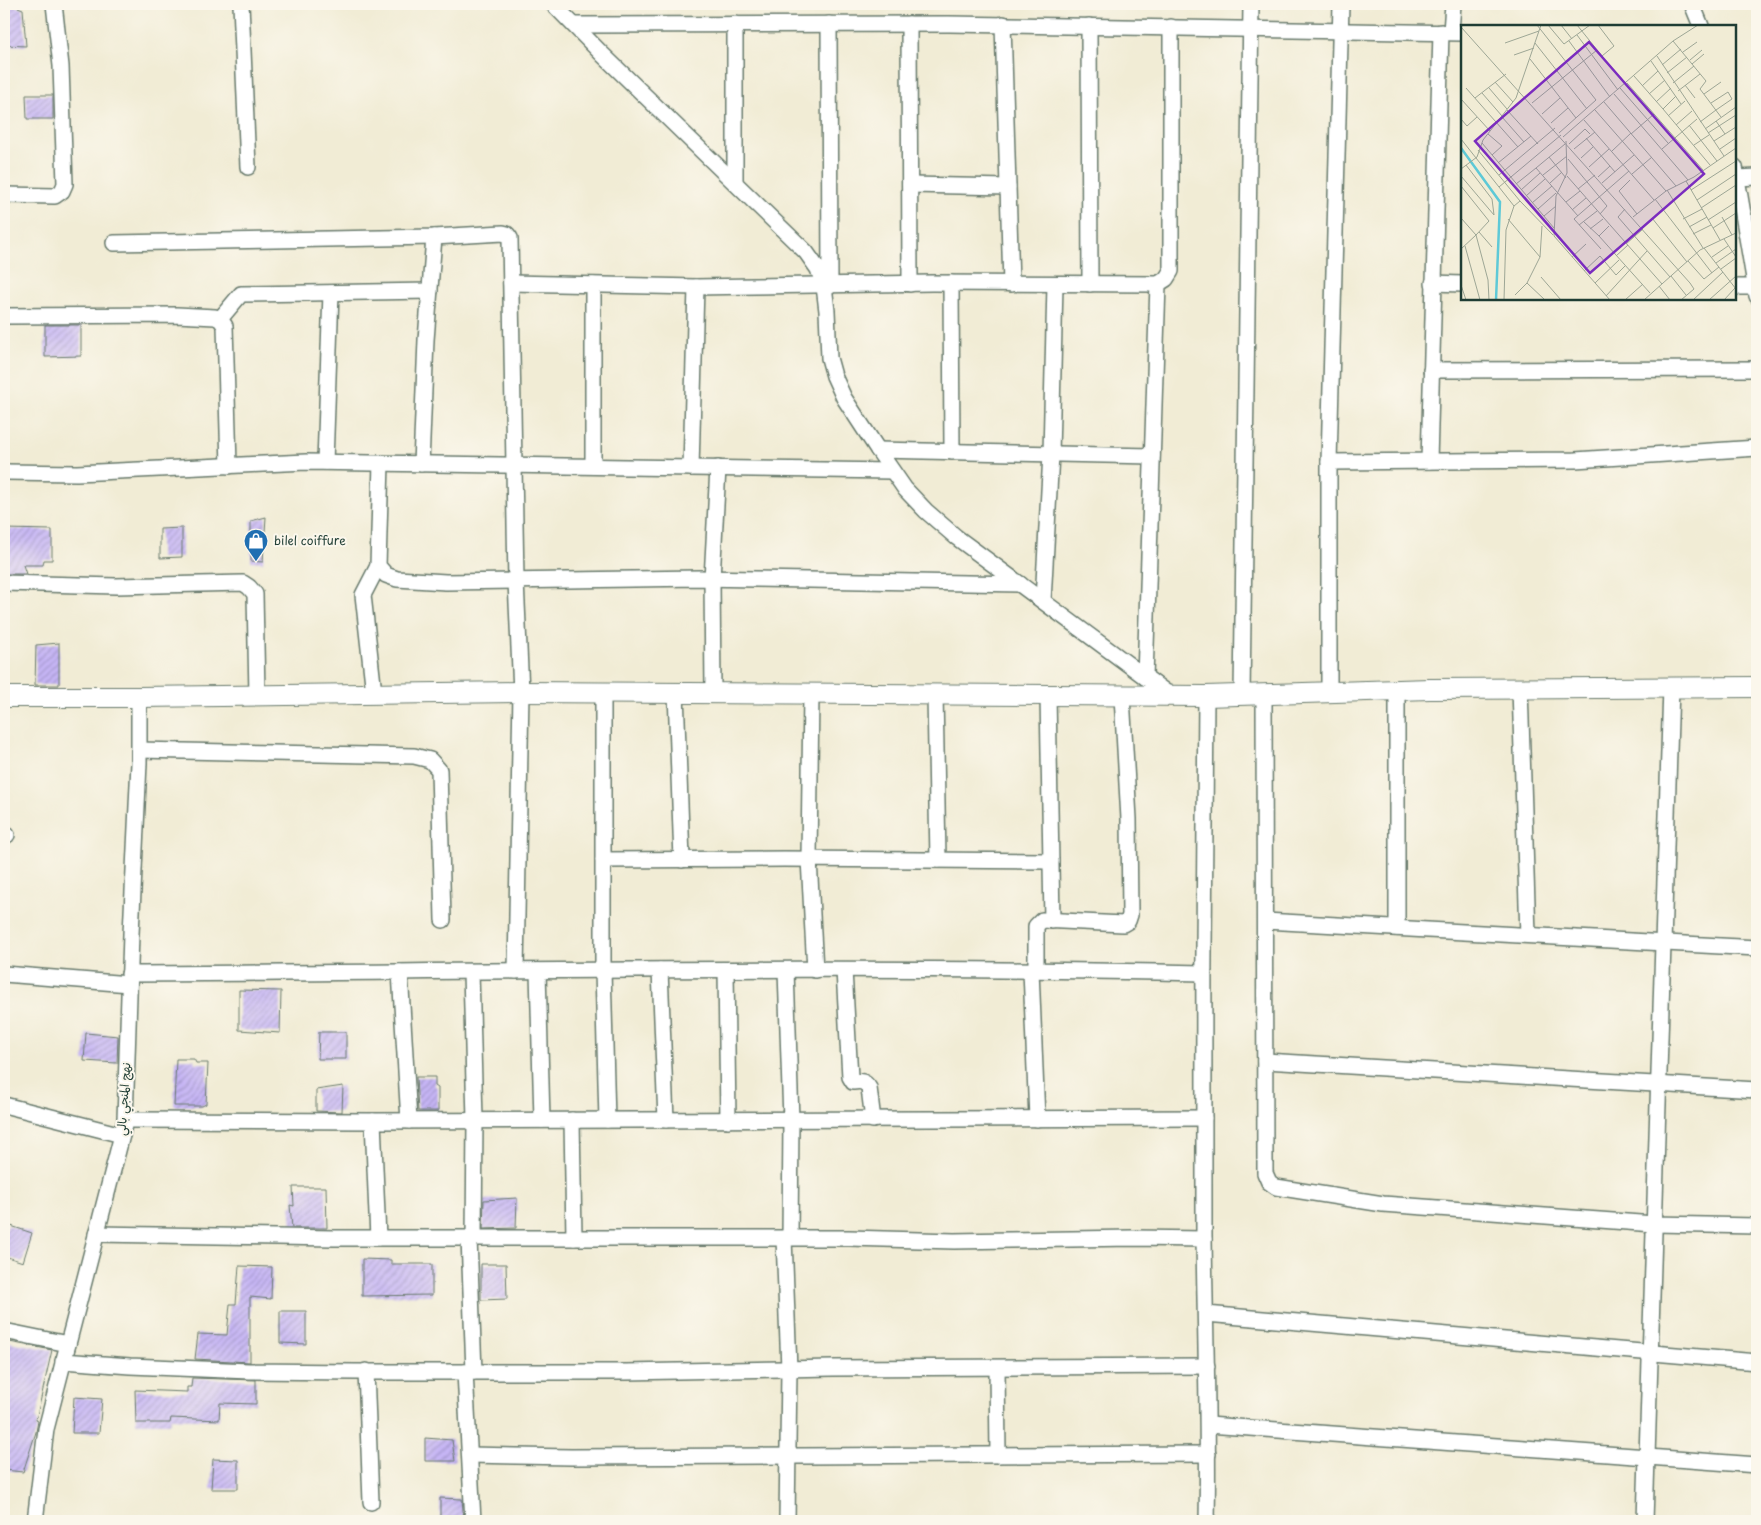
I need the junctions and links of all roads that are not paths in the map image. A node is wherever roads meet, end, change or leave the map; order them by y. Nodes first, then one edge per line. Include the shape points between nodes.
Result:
1 (54, 4) edge
2 (241, 4) edge
3 (553, 4) edge
4 (1251, 4) edge
5 (1341, 4) edge
6 (1453, 4) edge
7 (1692, 4) edge
8 (735, 24) junction
9 (829, 24) junction
10 (909, 24) junction
11 (1003, 24) junction
12 (574, 25) junction
13 (1701, 25) edge
14 (1089, 26) junction
15 (1171, 27) junction
16 (1250, 28) junction
17 (1340, 30) junction
18 (1451, 32) edge
19 (248, 167) dead end
20 (1736, 173) edge
21 (1757, 178) edge
22 (736, 182) junction
23 (910, 185) junction
24 (1008, 187) junction
25 (4, 195) edge
26 (434, 237) junction
27 (114, 243) dead end
28 (511, 283) junction
29 (1433, 283) junction
30 (594, 284) junction
31 (910, 284) junction
32 (951, 284) junction
33 (1011, 284) junction
34 (1055, 284) junction
35 (1090, 284) junction
36 (1158, 284) junction
37 (1461, 284) edge
38 (827, 286) junction
39 (696, 287) junction
40 (1736, 287) edge
41 (1757, 290) edge
42 (430, 291) junction
43 (331, 293) junction
44 (4, 316) edge
45 (220, 319) junction
46 (1757, 369) edge
47 (1431, 370) junction
48 (1757, 448) edge
49 (878, 450) junction
50 (952, 452) junction
51 (1051, 454) junction
52 (1152, 456) junction
53 (1429, 461) junction
54 (325, 462) junction
55 (1329, 462) junction
56 (381, 463) junction
57 (421, 464) junction
58 (514, 465) junction
59 (230, 466) junction
60 (593, 466) junction
61 (691, 468) junction
62 (718, 468) junction
63 (892, 471) junction
64 (4, 472) edge
65 (378, 566) junction
66 (712, 579) junction
67 (516, 581) junction
68 (4, 583) edge
69 (1020, 584) junction
70 (1042, 601) junction
71 (1146, 677) junction
72 (1671, 687) junction
73 (1757, 687) edge
74 (1520, 688) junction
75 (1397, 690) junction
76 (521, 692) junction
77 (602, 692) junction
78 (676, 692) junction
79 (713, 692) junction
80 (1329, 692) junction
81 (374, 693) junction
82 (811, 693) junction
83 (935, 694) junction
84 (1264, 694) junction
85 (257, 695) junction
86 (1048, 695) junction
87 (1242, 695) junction
88 (1122, 696) junction
89 (1171, 696) junction
90 (1206, 696) junction
91 (4, 697) edge
92 (139, 697) junction
93 (139, 750) junction
94 (809, 859) junction
95 (603, 860) junction
96 (682, 860) junction
97 (938, 860) junction
98 (1051, 861) junction
99 (443, 920) dead end
100 (1265, 920) junction
101 (1052, 921) junction
102 (1397, 928) junction
103 (1528, 935) junction
104 (1663, 943) junction
105 (1757, 948) edge
106 (603, 970) junction
107 (660, 970) junction
108 (726, 970) junction
109 (786, 970) junction
110 (815, 970) junction
111 (844, 970) junction
112 (1034, 970) junction
113 (516, 971) junction
114 (538, 971) junction
115 (400, 972) junction
116 (471, 972) junction
117 (1204, 973) junction
118 (4, 974) edge
119 (129, 979) junction
120 (1265, 1061) junction
121 (1659, 1085) junction
122 (1757, 1090) edge
123 (4, 1105) edge
124 (1204, 1118) junction
125 (1037, 1119) junction
126 (124, 1120) junction
127 (475, 1120) junction
128 (542, 1120) junction
129 (572, 1120) junction
130 (607, 1120) junction
131 (666, 1120) junction
132 (728, 1120) junction
133 (791, 1120) junction
134 (873, 1120) junction
135 (374, 1121) junction
136 (410, 1121) junction
137 (122, 1135) junction
138 (1654, 1224) junction
139 (1757, 1226) edge
140 (96, 1234) junction
141 (378, 1238) junction
142 (472, 1238) junction
143 (574, 1238) junction
144 (787, 1238) junction
145 (1204, 1239) junction
146 (1206, 1314) junction
147 (4, 1331) edge
148 (68, 1344) junction
149 (1650, 1353) junction
150 (63, 1361) junction
151 (1757, 1362) edge
152 (1207, 1366) junction
153 (997, 1368) junction
154 (789, 1369) junction
155 (366, 1372) junction
156 (469, 1372) junction
157 (1208, 1425) junction
158 (1208, 1454) junction
159 (470, 1455) junction
160 (998, 1455) junction
161 (788, 1456) junction
162 (1647, 1458) junction
163 (1757, 1465) edge
164 (372, 1502) dead end
165 (35, 1521) edge
166 (473, 1521) edge
167 (787, 1521) edge
168 (1207, 1521) edge
169 (1645, 1521) edge

1 - 25 street via 65,184 55,196
2 - 19 street
3 - 12 street
4 - 16 street
5 - 17 street
6 - 18 street
7 - 13 street
8 - 9 street
8 - 12 street
8 - 22 street
9 - 10 street
9 - 38 street
10 - 11 street
10 - 23 street
11 - 14 street
11 - 24 street
12 - 22 street
14 - 15 street
14 - 35 street
15 - 16 street
15 - 36 street via 1171,271
16 - 17 street
16 - 87 street
17 - 18 street
17 - 55 street
18 - 29 street
20 - 21 street
20 - 41 street
22 - 38 street via 806,252
23 - 24 street
23 - 31 street
24 - 33 street
26 - 27 street
26 - 28 street via 508,234
26 - 42 street
28 - 30 street
28 - 58 street
29 - 37 street
29 - 47 street
30 - 39 street
30 - 60 street
31 - 32 street
31 - 38 street
32 - 33 street
32 - 50 street
33 - 34 street
34 - 35 street
34 - 51 street
35 - 36 street
36 - 52 street
38 - 39 street
38 - 49 street via 829,358 834,376 844,398
39 - 61 street
40 - 41 street
42 - 43 street
42 - 57 street
43 - 45 street via 241,294
43 - 54 street
44 - 45 street via 177,315
45 - 59 street via 227,350
46 - 47 street
47 - 53 street
48 - 53 street via 1575,460
49 - 50 street
49 - 63 street
50 - 51 street
51 - 52 street
51 - 70 street
52 - 71 street
53 - 55 street
54 - 56 street
54 - 59 street
55 - 80 street
56 - 57 street
56 - 65 street
57 - 58 street
58 - 60 street
58 - 67 street
59 - 64 street
60 - 61 street
61 - 62 street
62 - 63 street
62 - 66 street
63 - 69 street via 926,511
65 - 67 street via 386,575 397,579
65 - 81 street via 363,594
66 - 67 street
66 - 69 street
66 - 79 street
67 - 76 street
68 - 85 street via 116,586 243,583 254,594
69 - 70 street
70 - 71 street
71 - 89 street
72 - 73 street
72 - 74 street
72 - 104 street
74 - 75 street
74 - 103 street
75 - 80 street
75 - 102 street
76 - 77 street
76 - 81 street
76 - 113 street
77 - 78 street
77 - 95 street
78 - 79 street
78 - 96 street
79 - 82 street
80 - 84 street
81 - 85 street
82 - 83 street
82 - 94 street
83 - 86 street
83 - 97 street
84 - 87 street
84 - 100 street
85 - 92 street
86 - 88 street
86 - 98 street
87 - 90 street
88 - 89 street
88 - 101 street via 1129,819 1130,915 1123,924
89 - 90 street
90 - 117 street
91 - 92 street
92 - 93 street, نهج المنجي بالي
93 - 99 street via 414,756 430,760 439,770
93 - 119 street, نهج المنجي بالي
94 - 96 street
94 - 97 street
94 - 110 street
95 - 96 street
95 - 106 street
97 - 98 street
98 - 101 street
100 - 102 street
100 - 120 street
101 - 112 street via 1042,920 1036,926
102 - 103 street
103 - 104 street
104 - 105 street
104 - 121 street
106 - 107 street
106 - 114 street
106 - 130 street
107 - 108 street
107 - 131 street
108 - 109 street
108 - 132 street
109 - 110 street
109 - 133 street
110 - 111 street
111 - 112 street
111 - 134 street via 850,1076 853,1082 867,1084
112 - 117 street
112 - 125 street
113 - 114 street
113 - 116 street
114 - 128 street
115 - 116 street
115 - 119 street
115 - 136 street
116 - 127 street
117 - 124 street
118 - 119 street
119 - 126 street, نهج المنجي بالي
120 - 121 street
120 - 138 street via 1265,1173 1276,1187 1383,1204
121 - 122 street
121 - 138 street
123 - 137 street
124 - 125 street
124 - 145 street
125 - 134 street
126 - 135 street
126 - 137 street, نهج المنجي بالي
127 - 128 street
127 - 136 street
127 - 142 street
128 - 129 street
129 - 130 street
129 - 143 street
130 - 131 street
131 - 132 street
132 - 133 street
133 - 134 street
133 - 144 street
135 - 136 street
135 - 141 street
137 - 140 street, نهج المنجي بالي
138 - 139 street
138 - 149 street
140 - 141 street
140 - 148 street, نهج المنجي بالي
141 - 142 street
142 - 143 street
142 - 156 street
143 - 144 street
144 - 145 street via 954,1241
144 - 154 street
145 - 146 street
146 - 149 street
146 - 152 street
147 - 148 street
148 - 150 street, نهج المنجي بالي
149 - 151 street
149 - 162 street
150 - 155 street via 249,1371
150 - 165 street, نهج المنجي بالي via 46,1429
152 - 153 street
152 - 157 street
153 - 154 street
153 - 160 street
154 - 156 street
154 - 161 street
155 - 156 street
155 - 164 street
156 - 159 street
157 - 158 street
157 - 162 street
158 - 160 street
158 - 168 street
159 - 161 street
159 - 166 street
160 - 161 street
161 - 167 street
162 - 163 street
162 - 169 street

